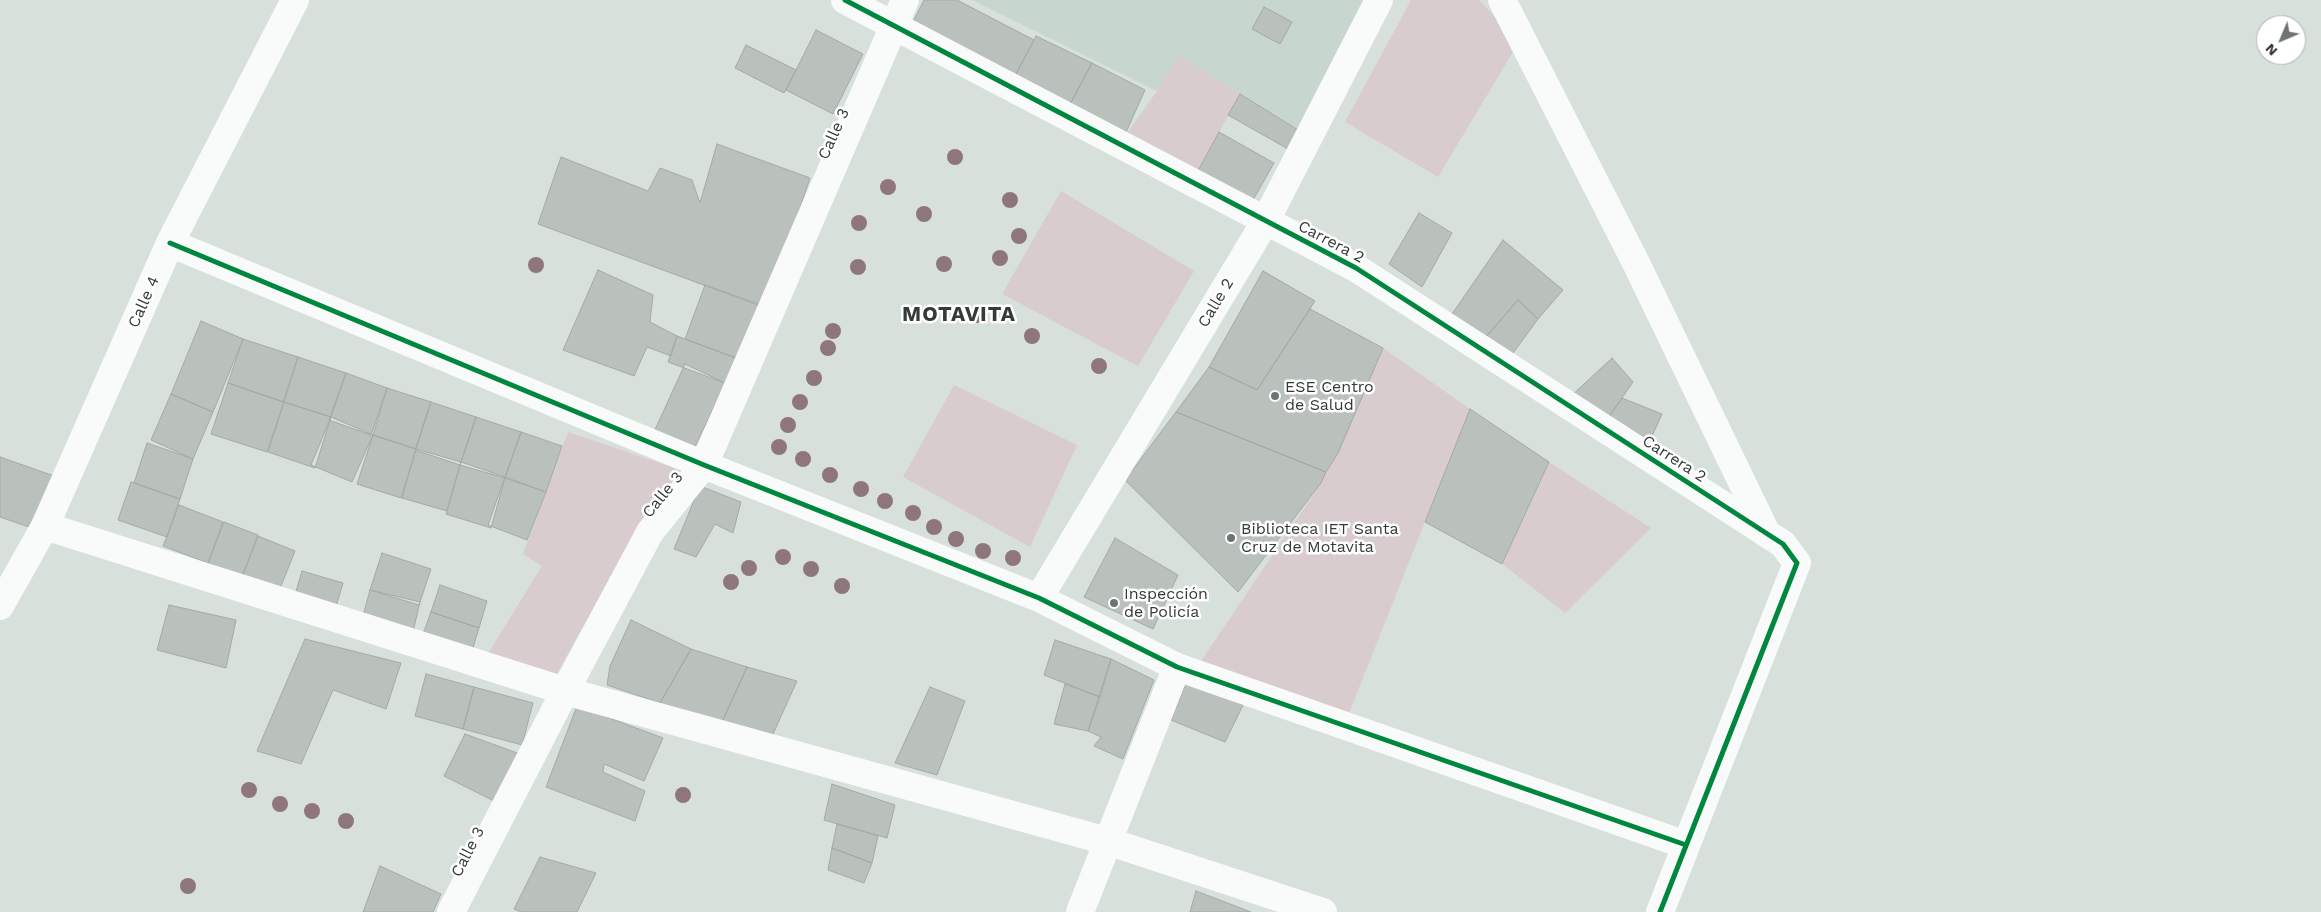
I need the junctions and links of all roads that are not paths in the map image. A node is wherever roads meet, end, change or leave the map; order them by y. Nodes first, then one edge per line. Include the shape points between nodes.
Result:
1 (295, 0) edge
2 (844, 0) edge
3 (904, 0) edge
4 (1379, 0) edge
5 (1502, 0) edge
6 (894, 28) junction
7 (1265, 222) junction
8 (170, 243) junction
9 (704, 465) junction
10 (45, 526) junction
11 (1775, 539) junction
12 (1039, 598) junction
13 (0, 606) edge
14 (1176, 667) junction
15 (565, 691) junction
16 (1107, 840) junction
17 (1686, 846) junction
18 (451, 912) edge
19 (1080, 912) edge
20 (1322, 912) edge
21 (1660, 912) edge

1 - 8 street, Calle 4
2 - 6 street, Carrera 2
3 - 6 street, Calle 3
4 - 7 street, Calle 2
5 - 11 street
6 - 7 street, Carrera 2
6 - 9 street, Calle 3
7 - 11 street, Carrera 2 via 1356,268
7 - 12 street, Calle 2
8 - 9 street
8 - 10 street, Calle 4
9 - 12 street
9 - 15 street, Calle 3 via 650,532
10 - 13 street, Calle 4
10 - 15 street
11 - 17 street via 1797,563
12 - 14 street
14 - 16 street
14 - 17 street
15 - 16 street
15 - 18 street, Calle 3
16 - 19 street
16 - 20 street
17 - 21 street

